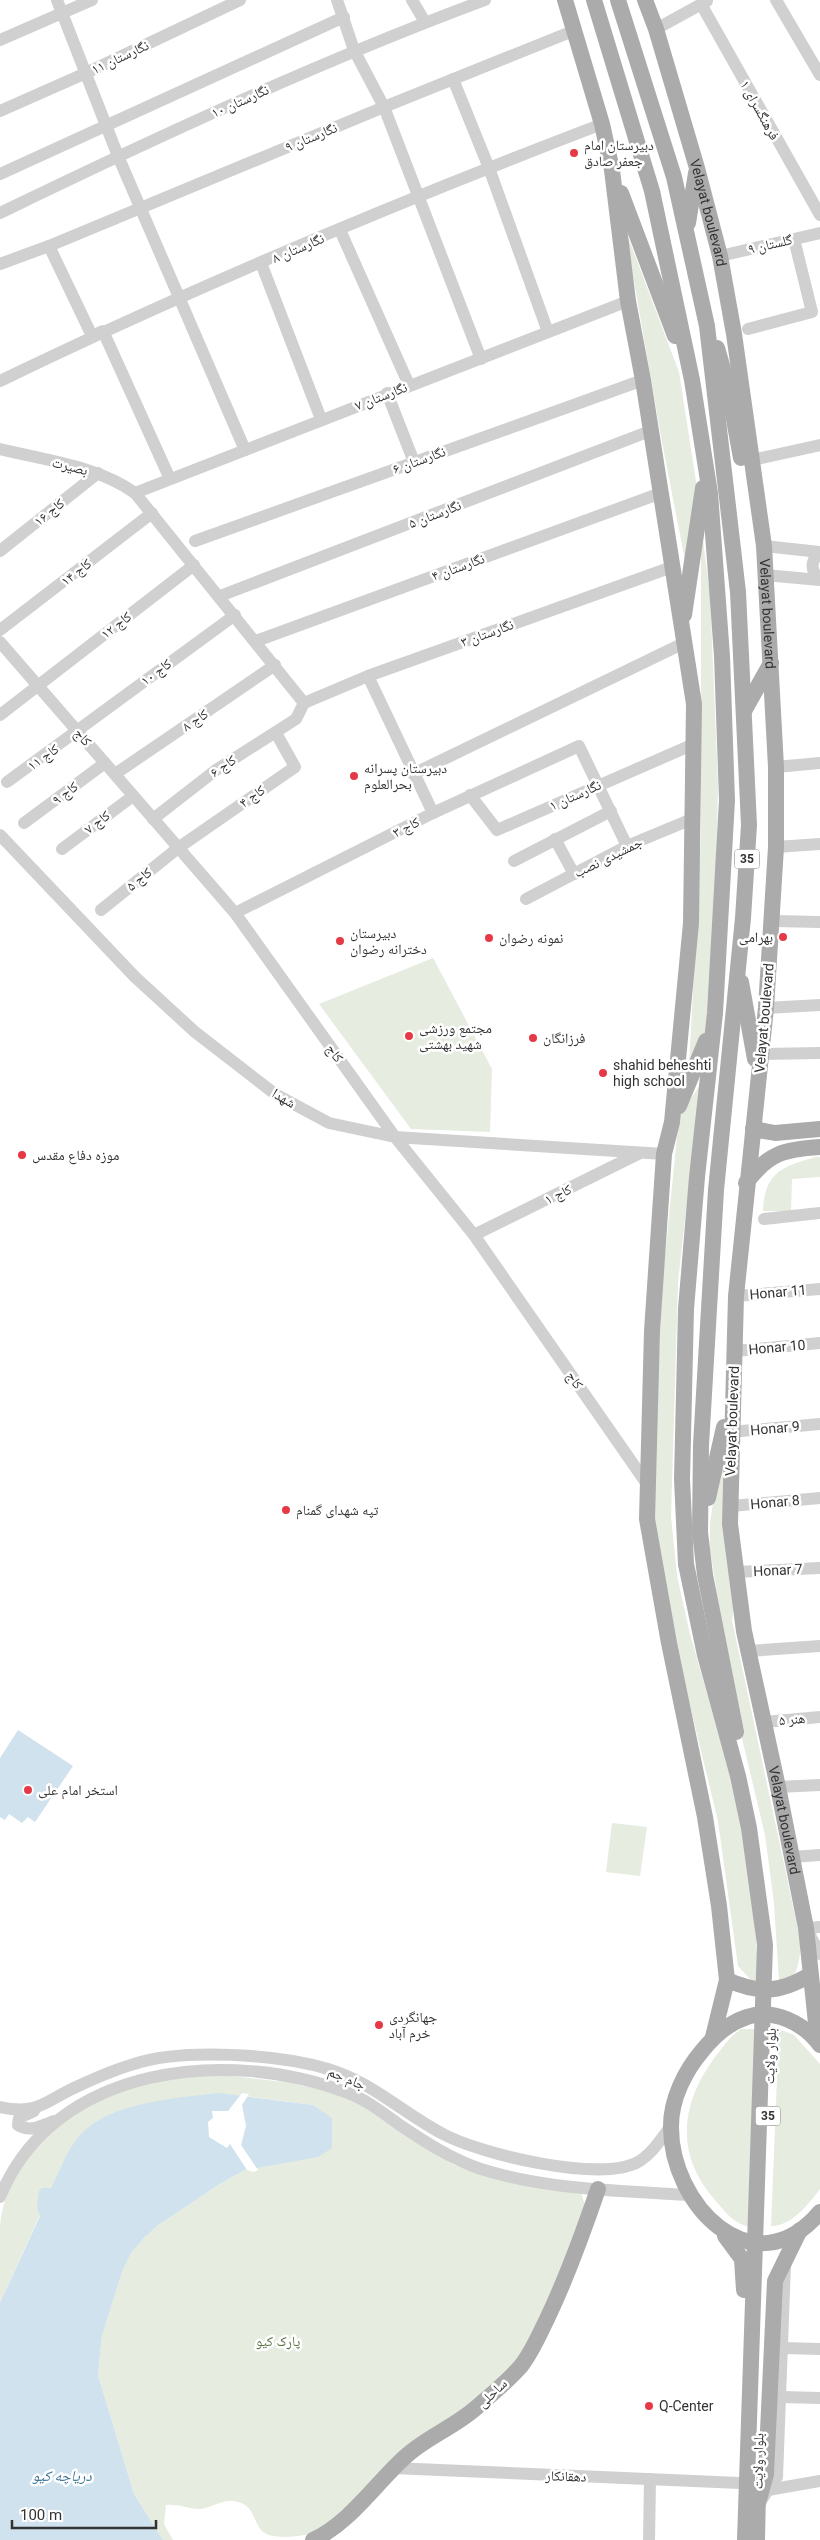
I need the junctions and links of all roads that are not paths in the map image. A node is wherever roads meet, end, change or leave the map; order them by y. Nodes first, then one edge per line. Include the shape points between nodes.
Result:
1 (57, 0) edge
2 (92, 0) edge
3 (240, 0) edge
4 (337, 0) edge
5 (412, 0) edge
6 (485, 0) edge
7 (565, 0) edge
8 (594, 0) edge
9 (618, 0) edge
10 (645, 0) edge
11 (776, 0) edge
12 (704, 2) edge
13 (61, 13) junction
14 (344, 17) junction
15 (425, 22) junction
16 (656, 29) junction
17 (573, 31) junction
18 (0, 40) edge
19 (354, 50) junction
20 (86, 73) junction
21 (820, 75) edge
22 (454, 79) junction
23 (384, 107) junction
24 (0, 111) edge
25 (106, 123) junction
26 (602, 124) junction
27 (659, 126) junction
28 (634, 136) junction
29 (118, 156) junction
30 (489, 168) junction
31 (697, 168) junction
32 (612, 170) junction
33 (0, 174) edge
34 (674, 177) junction
35 (652, 191) junction
36 (418, 196) junction
37 (141, 207) junction
38 (0, 213) edge
39 (820, 215) edge
40 (340, 230) junction
41 (686, 230) junction
42 (820, 233) edge
43 (794, 239) junction
44 (50, 246) junction
45 (720, 256) junction
46 (261, 263) junction
47 (0, 264) edge
48 (180, 296) junction
49 (628, 301) junction
50 (815, 301) edge
51 (707, 326) junction
52 (748, 329) dead end
53 (548, 332) junction
54 (98, 334) junction
55 (481, 359) junction
56 (643, 380) junction
57 (692, 380) junction
58 (0, 381) edge
59 (409, 385) junction
60 (387, 394) junction
61 (321, 419) junction
62 (650, 432) junction
63 (820, 445) edge
64 (0, 449) edge
65 (245, 450) junction
66 (752, 460) junction
67 (414, 462) junction
68 (707, 471) junction
69 (98, 473) junction
70 (170, 479) junction
71 (135, 493) junction
72 (661, 493) junction
73 (152, 513) junction
74 (760, 517) junction
75 (195, 541) dead end
76 (764, 546) junction
77 (0, 551) edge
78 (820, 552) edge
79 (194, 565) junction
80 (672, 567) junction
81 (765, 575) junction
82 (820, 580) edge
83 (220, 596) junction
84 (235, 615) junction
85 (0, 630) edge
86 (682, 636) junction
87 (256, 641) junction
88 (0, 642) edge
89 (771, 661) junction
90 (275, 665) junction
91 (368, 676) junction
92 (38, 685) junction
93 (304, 703) junction
94 (744, 711) junction
95 (0, 715) edge
96 (78, 732) junction
97 (276, 733) junction
98 (694, 744) junction
99 (820, 762) edge
100 (105, 763) junction
101 (776, 767) junction
102 (115, 774) junction
103 (413, 774) junction
104 (7, 782) dead end
105 (598, 785) junction
106 (470, 795) junction
107 (133, 796) junction
108 (727, 800) junction
109 (610, 811) junction
110 (433, 813) junction
111 (153, 819) junction
112 (692, 819) junction
113 (24, 823) dead end
114 (749, 825) junction
115 (0, 835) edge
116 (555, 840) junction
117 (820, 844) edge
118 (627, 846) junction
119 (776, 847) junction
120 (178, 848) junction
121 (62, 849) dead end
122 (514, 861) dead end
123 (574, 874) junction
124 (721, 889) junction
125 (526, 899) dead end
126 (101, 910) dead end
127 (235, 913) junction
128 (743, 918) junction
129 (773, 922) junction
130 (820, 922) edge
131 (738, 970) junction
132 (820, 1005) edge
133 (766, 1008) junction
134 (712, 1029) junction
135 (820, 1053) edge
136 (762, 1054) junction
137 (759, 1073) junction
138 (672, 1122) junction
139 (753, 1129) junction
140 (820, 1129) edge
141 (798, 1131) junction
142 (395, 1136) junction
143 (820, 1147) edge
144 (798, 1148) junction
145 (641, 1153) junction
146 (664, 1154) junction
147 (746, 1182) junction
148 (820, 1213) edge
149 (764, 1219) dead end
150 (474, 1235) junction
151 (820, 1289) edge
152 (736, 1296) junction
153 (820, 1344) edge
154 (735, 1351) junction
155 (732, 1410) junction
156 (820, 1424) edge
157 (730, 1432) junction
158 (647, 1484) junction
159 (820, 1498) edge
160 (730, 1506) junction
161 (700, 1532) junction
162 (820, 1568) edge
163 (736, 1572) junction
164 (820, 1646) edge
165 (749, 1651) junction
166 (820, 1717) edge
167 (764, 1722) junction
168 (820, 1785) edge
169 (778, 1787) junction
170 (820, 1855) edge
171 (792, 1856) junction
172 (813, 1928) edge
173 (820, 1954) edge
174 (810, 1975) junction
175 (727, 1980) junction
176 (714, 2037) junction
177 (819, 2043) edge
178 (49, 2103) junction
179 (0, 2107) edge
180 (59, 2119) junction
181 (670, 2126) junction
182 (599, 2168) junction
183 (598, 2189) junction
184 (691, 2196) junction
185 (0, 2197) edge
186 (820, 2212) edge
187 (723, 2231) junction
188 (794, 2234) junction
189 (786, 2257) junction
190 (782, 2348) junction
191 (820, 2349) edge
192 (781, 2396) junction
193 (820, 2398) edge
194 (393, 2468) junction
195 (650, 2479) junction
196 (820, 2481) edge
197 (743, 2488) junction
198 (768, 2490) junction
199 (757, 2508) junction
200 (313, 2540) edge
201 (649, 2540) edge
202 (745, 2540) edge
203 (757, 2540) edge

1 - 13 street
2 - 13 street
3 - 20 street, نگارستان ۱۱
4 - 14 street
5 - 15 street
6 - 15 street, نگارستان ۱۰
7 - 17 main road
8 - 28 main road, 35
9 - 27 main road, Velayat boulevard / 35
10 - 16 main road, Velayat boulevard
11 - 21 street
12 - 16 street
12 - 39 street, فرهنگسرای ۱
13 - 18 street
13 - 20 street
14 - 19 street
14 - 25 street
15 - 19 street, نگارستان ۱۰
16 - 31 main road, Velayat boulevard
17 - 22 street, نگارستان ۹
17 - 26 main road
19 - 23 street
19 - 29 street, نگارستان ۱۰
20 - 24 street, نگارستان ۱۱
20 - 25 street
22 - 23 street, نگارستان ۹
22 - 30 street
23 - 36 street
23 - 37 street, نگارستان ۹
25 - 29 street
25 - 33 street
26 - 30 street, نگارستان ۸
26 - 32 main road
27 - 28 main road via 655,139 649,145
27 - 34 main road, Velayat boulevard / 35
28 - 35 main road, 35
29 - 37 street
29 - 38 street, نگارستان ۱۰
30 - 36 street, نگارستان ۸
30 - 53 street
31 - 41 main road
31 - 45 main road, Velayat boulevard
32 - 49 main road
32 - 57 main road
34 - 35 main road via 662,162 653,162 650,168
34 - 41 main road, Velayat boulevard / 35
35 - 57 main road, 35
36 - 40 street, نگارستان ۸
36 - 55 street
37 - 44 street, نگارستان ۹
37 - 48 street
40 - 46 street, نگارستان ۸
40 - 59 street
41 - 51 main road, Velayat boulevard / 35
42 - 43 street, گلستان ۹
43 - 45 street, گلستان ۹
43 - 50 street
44 - 47 street, نگارستان ۹
44 - 54 street
45 - 66 main road, Velayat boulevard
46 - 48 street, نگارستان ۸
46 - 61 street
48 - 54 street, نگارستان ۸
48 - 65 street
49 - 53 street, نگارستان ۷
49 - 56 main road
50 - 52 street via 812,312
51 - 74 main road via 722,362 741,459
51 - 94 main road, Velayat boulevard / 35 via 733,538
53 - 55 street, نگارستان ۷
54 - 58 street, نگارستان ۸
54 - 70 street
55 - 59 street, نگارستان ۷
56 - 62 main road
56 - 67 street, نگارستان ۶
57 - 68 main road, 35
59 - 60 street, نگارستان ۷
60 - 61 street, نگارستان ۷
60 - 67 street
61 - 65 street, نگارستان ۷
62 - 72 main road
62 - 83 street, نگارستان ۵
63 - 66 street
64 - 69 street, بصیرت
65 - 70 street, نگارستان ۷
66 - 74 main road, Velayat boulevard
67 - 75 street, نگارستان ۶
68 - 86 main road
68 - 108 main road, 35 via 722,656
69 - 71 street, بصیرت via 118,480
69 - 77 street, کاج ۱۶
70 - 71 street, نگارستان ۷
71 - 73 street, بصیرت
72 - 80 main road
72 - 87 street, نگارستان ۴
73 - 79 street, بصیرت
73 - 85 street, کاج ۱۴
74 - 76 main road, Velayat boulevard
76 - 78 street
76 - 81 main road, Velayat boulevard
78 - 82 street via 814,557 812,566
79 - 83 street, بصیرت
79 - 92 street, کاج ۱۲
80 - 86 main road
80 - 91 street, نگارستان ۳
81 - 82 street
81 - 89 main road, Velayat boulevard
83 - 84 street, بصیرت
84 - 87 street, بصیرت
84 - 96 street, کاج ۱۰
86 - 98 main road via 694,704
86 - 103 street
87 - 90 street, بصیرت
88 - 92 street, کاج
89 - 94 main road
89 - 101 main road, Velayat boulevard
90 - 93 street, بصیرت
90 - 102 street, کاج ۸
91 - 93 street, نگارستان ۳
91 - 103 street
92 - 95 street, کاج ۱۲
92 - 96 street, کاج
93 - 97 street, کاج ۶ via 296,719
94 - 114 main road, Velayat boulevard / 35
96 - 100 street, کاج
96 - 104 street, کاج ۱۱
97 - 111 street, کاج ۶ via 216,770
97 - 120 street, کاج ۴ via 294,766
98 - 105 street, نگارستان ۱
98 - 112 main road
99 - 101 street
100 - 102 street, کاج
100 - 113 street, کاج ۹
101 - 119 main road, Velayat boulevard
102 - 107 street, کاج
103 - 110 street
105 - 106 street, نگارستان ۱ via 497,830
105 - 106 street, کاج ۳ via 579,746
105 - 109 street
106 - 110 street, کاج ۳
107 - 111 street, کاج
107 - 121 street, کاج ۷
108 - 114 main road via 732,839 742,842
108 - 124 main road, 35
109 - 116 street
109 - 118 street
110 - 127 street, کاج ۳
111 - 120 street, کاج
112 - 118 street, جمشیدی نصب
112 - 138 main road via 691,923
114 - 128 main road, Velayat boulevard / 35
115 - 142 street, شهدا via 135,977 195,1032 275,1094 329,1123
116 - 122 street
116 - 123 street
117 - 119 street
118 - 123 street, جمشیدی نصب
119 - 129 main road, Velayat boulevard
120 - 126 street, کاج ۵
120 - 127 street, کاج
123 - 125 street, جمشیدی نصب
124 - 128 main road via 728,873 737,873
124 - 134 main road, 35
127 - 142 street, کاج
128 - 131 main road, Velayat boulevard / 35
129 - 130 street
129 - 133 main road, Velayat boulevard
131 - 137 main road
131 - 161 main road, Velayat boulevard / 35 via 716,1190
132 - 133 street
133 - 136 main road, Velayat boulevard
134 - 138 main road
134 - 197 main road, بلوار ولایت / 35 via 686,1309 683,1525 692,1601 749,1828 765,1945
135 - 136 street
136 - 137 main road, Velayat boulevard
137 - 139 main road, Velayat boulevard
138 - 146 main road
139 - 141 main road
139 - 147 main road, Velayat boulevard
140 - 141 main road
141 - 144 main road via 792,1140
142 - 145 street, شهدا
142 - 150 street, کاج
143 - 144 main road
144 - 147 main road via 768,1160
145 - 146 street, شهدا
145 - 150 street, کاج ۱
146 - 158 main road
147 - 152 main road, Velayat boulevard
148 - 149 street
150 - 158 street, کاج
151 - 152 street, Honar 11
152 - 154 main road, Velayat boulevard
153 - 154 street, Honar 10
154 - 155 main road, Velayat boulevard
155 - 157 main road, Velayat boulevard
155 - 161 main road via 724,1426
156 - 157 street, Honar 9
157 - 160 main road, Velayat boulevard
158 - 175 main road via 647,1519 705,1817
159 - 160 street, Honar 8
160 - 163 main road, Velayat boulevard
161 - 199 main road, بلوار ولایت / 35 via 729,1699 764,1854 774,1949
162 - 163 street, Honar 7
163 - 165 main road, Velayat boulevard
164 - 165 street
165 - 167 main road, Velayat boulevard
166 - 167 street, هنر ۵
167 - 169 main road, Velayat boulevard
168 - 169 street
169 - 171 main road, Velayat boulevard
170 - 171 street
171 - 172 main road, Velayat boulevard
172 - 173 street
172 - 174 main road, Velayat boulevard
174 - 175 main road via 791,1986 770,1991 748,1989
174 - 177 main road, Velayat boulevard
175 - 176 main road
176 - 177 main road via 737,2020 766,2014 795,2023
176 - 181 main road via 682,2079
178 - 179 street, جام جم via 30,2109
178 - 180 street via 19,2118 18,2126 25,2130 34,2129
178 - 182 street, جام جم via 72,2088 159,2057 192,2054 294,2062 328,2069 356,2080 464,2145 540,2164
180 - 183 street, جام جم via 82,2102 138,2080 166,2073 197,2070 271,2074 326,2085 350,2094 458,2161 506,2176
180 - 185 street, جام جم via 17,2163
181 - 182 street, جام جم via 654,2149 637,2162
181 - 184 main road via 679,2173
182 - 183 street
183 - 184 street, جام جم
183 - 194 main road, ساحلی via 556,2300 521,2365 475,2410 412,2451
184 - 187 main road
186 - 188 main road
187 - 188 main road via 758,2245
187 - 197 main road via 739,2252 744,2272 737,2480
188 - 189 main road
189 - 190 street
189 - 199 main road via 775,2281 766,2474
190 - 191 street
190 - 192 street
192 - 193 street
192 - 198 street via 777,2477
194 - 195 street, دهقانکار
194 - 200 main road, ساحلی via 338,2523
195 - 197 street, دهقانکار
195 - 201 street
196 - 198 street
197 - 202 main road, 35
198 - 199 street
199 - 203 main road, 35

